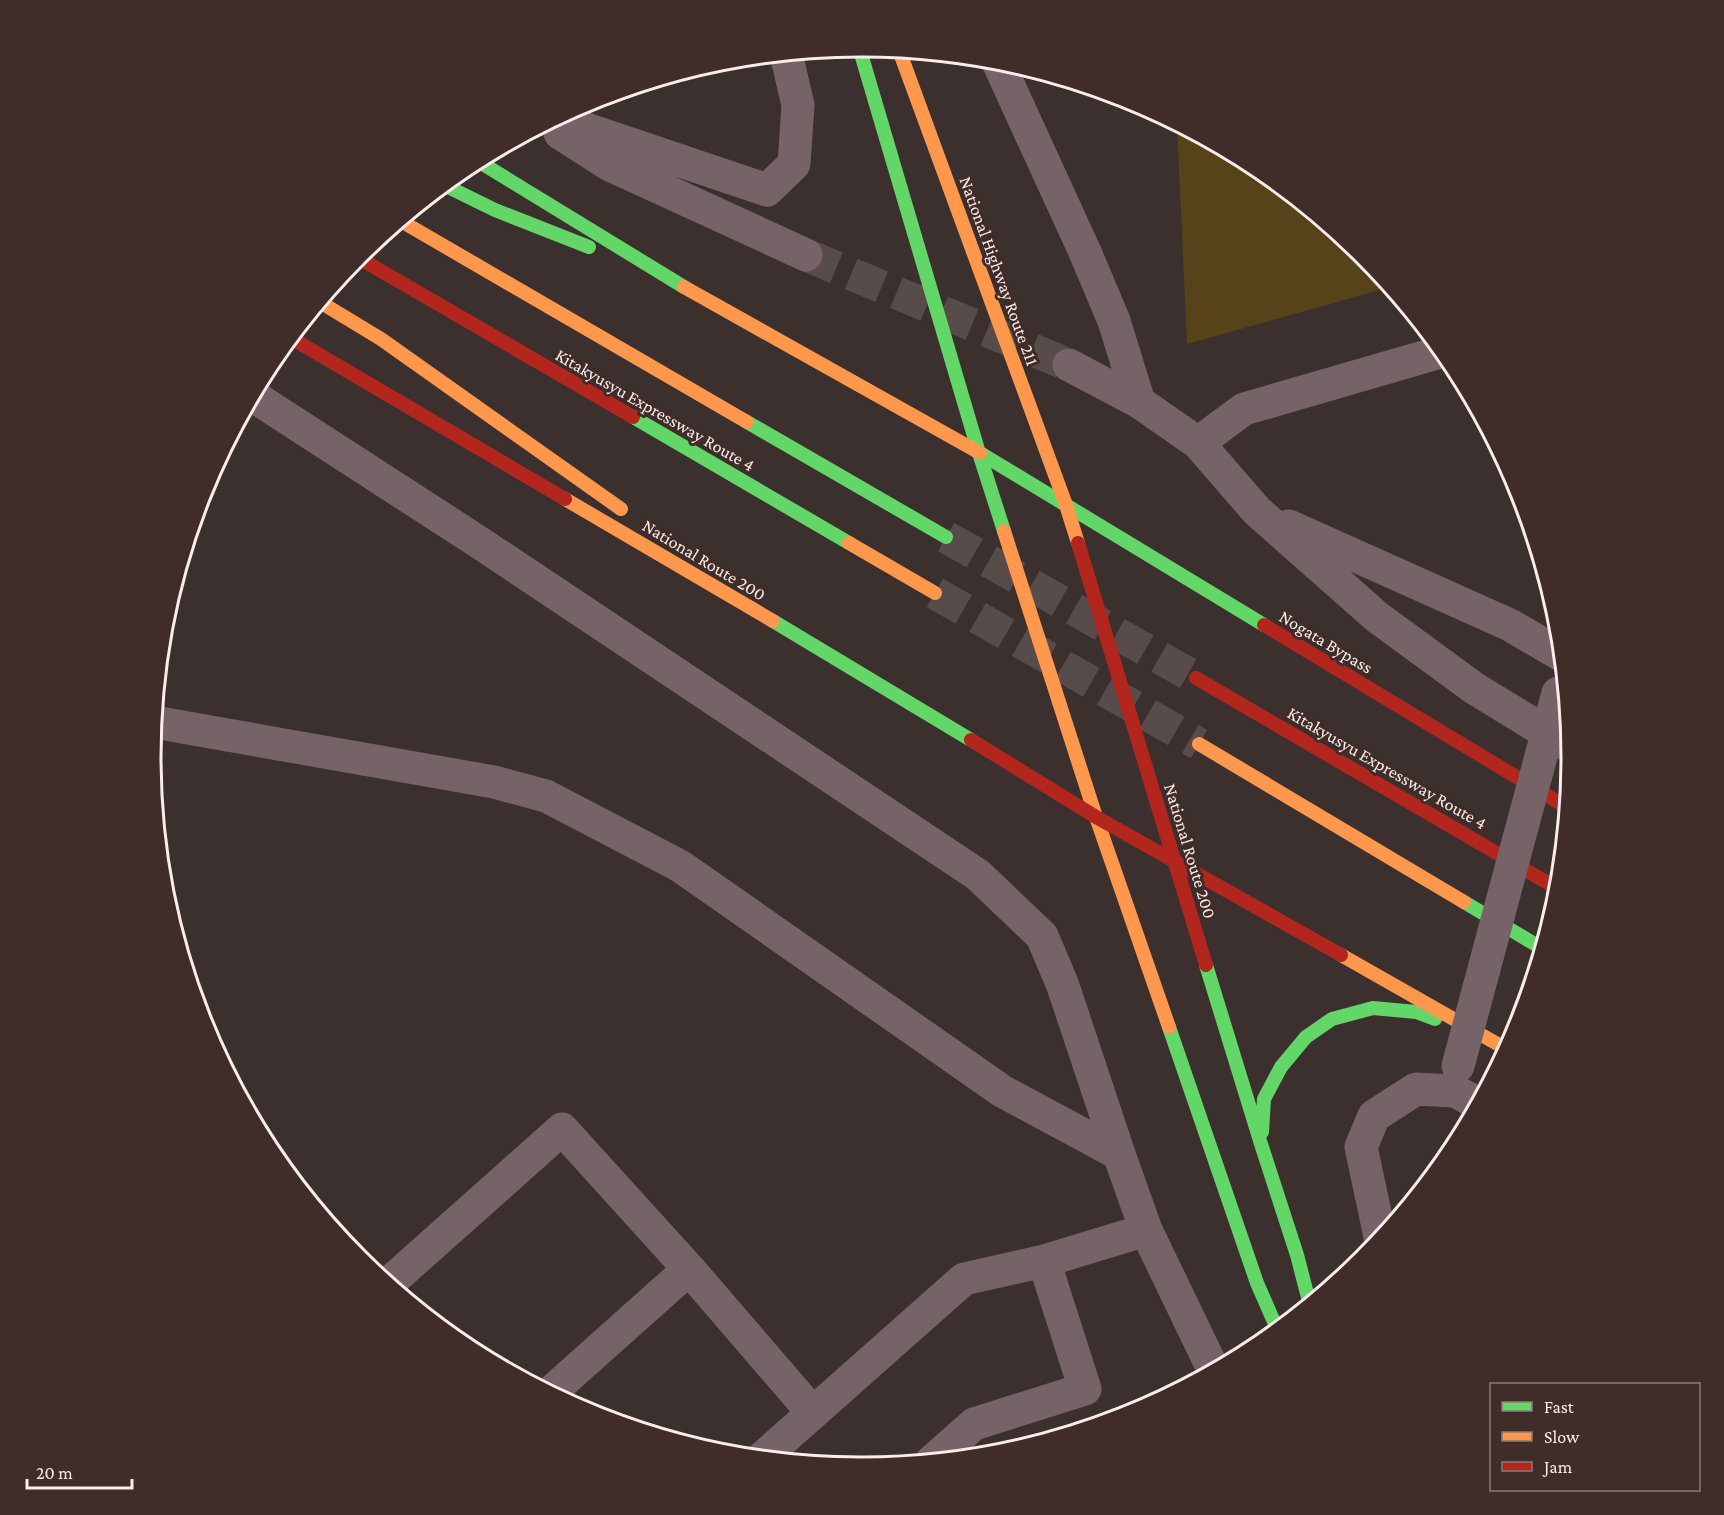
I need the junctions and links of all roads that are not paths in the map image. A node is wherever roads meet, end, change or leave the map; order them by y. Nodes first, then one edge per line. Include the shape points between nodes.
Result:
1 (862, 57) edge
2 (902, 58) edge
3 (788, 61) edge
4 (1002, 71) edge
5 (566, 122) edge
6 (553, 129) edge
7 (487, 166) edge
8 (453, 189) edge
9 (408, 225) edge
10 (806, 255) tunnel mouth
11 (367, 263) edge
12 (666, 277) junction
13 (327, 306) edge
14 (1113, 321) junction
15 (298, 342) edge
16 (1434, 354) edge
17 (259, 400) edge
18 (1139, 402) junction
19 (1198, 443) junction
20 (979, 453) junction
21 (1066, 505) junction
22 (1257, 512) junction
23 (632, 517) dead end
24 (946, 537) tunnel mouth
25 (691, 558) dead end
26 (935, 593) tunnel mouth
27 (1554, 651) edge
28 (837, 659) junction
29 (1196, 678) tunnel mouth
30 (1559, 688) edge
31 (162, 724) edge
32 (1562, 742) edge
33 (1200, 744) tunnel mouth
34 (1561, 804) edge
35 (1096, 817) junction
36 (1175, 861) junction
37 (1551, 885) edge
38 (1537, 945) edge
39 (1500, 1045) edge
40 (1500, 1046) edge
41 (1464, 1087) edge
42 (1261, 1144) junction
43 (1119, 1154) junction
44 (1146, 1230) junction
45 (1379, 1230) edge
46 (1044, 1261) junction
47 (689, 1269) junction
48 (394, 1279) edge
49 (1308, 1297) edge
50 (1274, 1323) edge
51 (1211, 1365) edge
52 (556, 1388) edge
53 (813, 1413) junction
54 (768, 1452) edge
55 (942, 1453) edge

1 - 20 highway
2 - 21 highway, National Highway Route 211
3 - 5 street via 798,105 794,164 767,190
4 - 14 street
6 - 10 street via 610,165
7 - 12 highway
8 - 12 highway via 495,210
9 - 24 highway, Kitakyusyu Expressway Route 4
11 - 26 highway, Kitakyusyu Expressway Route 4
12 - 20 highway
13 - 23 highway via 381,339
14 - 18 street
14 - 18 street via 1081,371
15 - 28 highway, National Route 200
16 - 19 street via 1244,409
17 - 43 street via 978,875 1042,936 1064,986
18 - 19 street
19 - 22 street
20 - 21 highway
20 - 35 highway
21 - 34 highway, Nogata Bypass
21 - 36 highway, National Route 200
22 - 27 street via 1510,625
22 - 32 street via 1377,617 1474,688
25 - 28 highway
28 - 35 highway, National Route 200
29 - 37 highway, Kitakyusyu Expressway Route 4
30 - 41 street, bridge
31 - 43 street via 494,782 546,796 680,866 1002,1091
33 - 38 highway
35 - 36 highway
35 - 50 highway via 1257,1283
36 - 39 highway
36 - 42 highway, National Route 200
40 - 42 highway via 1416,1012 1374,1008 1332,1019 1306,1037 1281,1067 1264,1099
41 - 45 street via 1416,1089 1374,1116 1361,1147
42 - 49 highway, National Route 200
43 - 44 street
44 - 46 street
44 - 51 street
46 - 53 street via 964,1280
46 - 55 street via 1085,1389 974,1424
47 - 48 street via 562,1129
47 - 52 street
47 - 53 street
53 - 54 street

